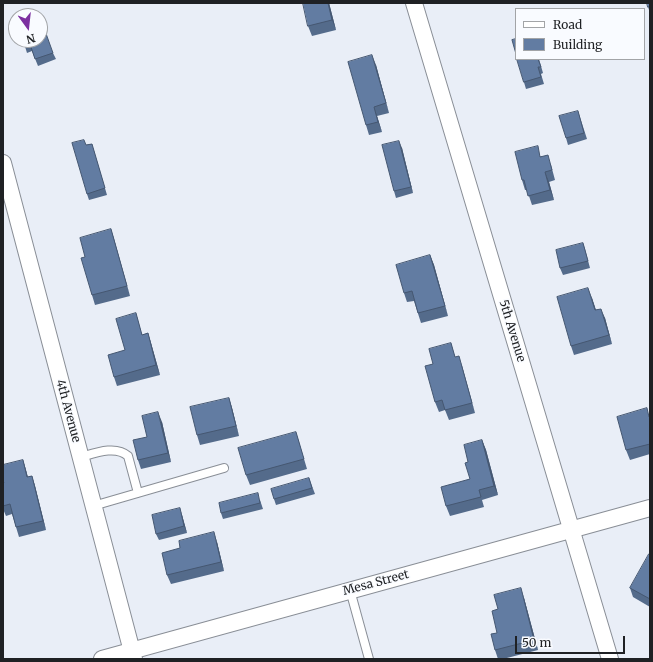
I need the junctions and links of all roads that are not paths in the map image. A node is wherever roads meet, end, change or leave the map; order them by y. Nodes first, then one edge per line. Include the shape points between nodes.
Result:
1 (414, 3) edge
2 (3, 163) edge
3 (80, 457) junction
4 (224, 468) dead end
5 (138, 493) junction
6 (93, 506) junction
7 (650, 508) edge
8 (572, 529) junction
9 (350, 590) junction
10 (133, 655) edge
11 (102, 659) edge
12 (369, 659) edge
13 (610, 659) edge

1 - 8 street, 5th Avenue
2 - 3 street, 4th Avenue
3 - 5 lane via 109,450 124,452 128,456
3 - 6 street, 4th Avenue
4 - 5 lane
5 - 6 lane
6 - 10 street, 4th Avenue
7 - 8 street, Mesa Street
8 - 9 street, Mesa Street
8 - 13 street, 5th Avenue
9 - 10 street, Mesa Street
9 - 12 lane
10 - 11 street, Mesa Street

